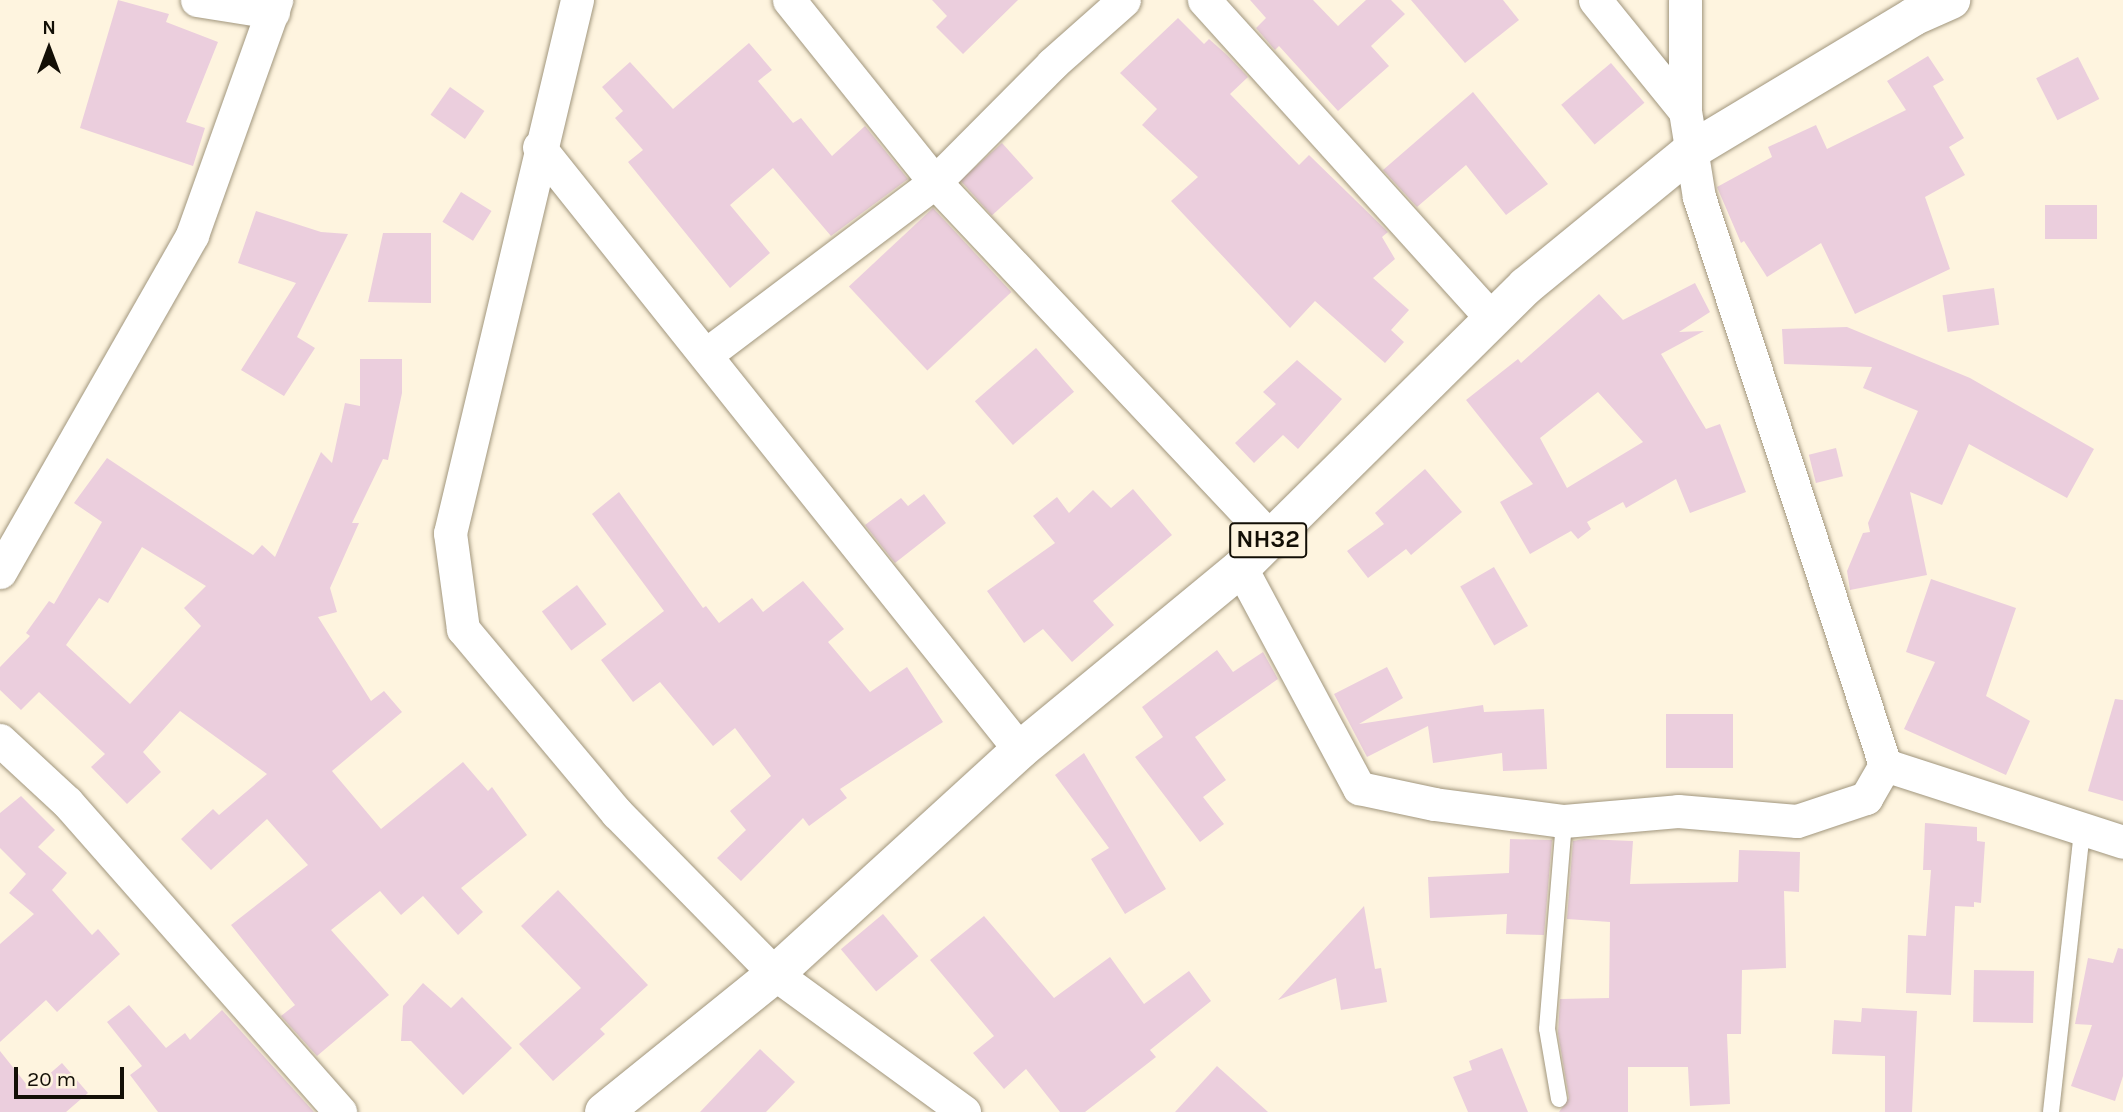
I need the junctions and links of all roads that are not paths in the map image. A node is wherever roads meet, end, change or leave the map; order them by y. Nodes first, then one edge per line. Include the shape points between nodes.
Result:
1 (197, 0) edge
2 (577, 0) edge
3 (789, 0) edge
4 (1124, 0) edge
5 (1204, 0) edge
6 (1595, 0) edge
7 (1685, 0) edge
8 (1951, 0) edge
9 (274, 6) edge
10 (1685, 111) junction
11 (539, 147) junction
12 (1692, 150) junction
13 (935, 182) junction
14 (1492, 319) junction
15 (708, 353) junction
16 (9, 538) edge
17 (1270, 538) junction
18 (1241, 568) junction
19 (0, 572) edge
20 (0, 740) edge
21 (1020, 750) junction
22 (1885, 765) junction
23 (1564, 821) junction
24 (2081, 832) junction
25 (2123, 842) edge
26 (775, 974) junction
27 (1559, 1100) dead end
28 (340, 1112) edge
29 (604, 1112) edge
30 (964, 1112) edge
31 (2051, 1112) edge

1 - 9 street
2 - 11 street
3 - 13 street
4 - 13 street via 1052,64
5 - 14 street
6 - 10 street
7 - 10 street
8 - 12 highway, NH32 via 1913,17
9 - 16 street via 192,235
10 - 12 street
11 - 15 street
11 - 26 street via 450,533 463,629 617,813
12 - 14 highway, NH32
12 - 22 street via 1699,197
13 - 15 street
13 - 17 street
14 - 17 highway, NH32
15 - 21 street
16 - 19 street
17 - 18 highway, NH32
18 - 21 highway, NH32
18 - 23 street via 1359,788 1434,804
20 - 28 street via 67,802
21 - 26 highway, NH32
22 - 23 street via 1866,798 1797,821 1678,811
22 - 24 street
23 - 27 lane via 1547,1029
24 - 25 street
24 - 31 lane
26 - 29 highway, NH32
26 - 30 street

